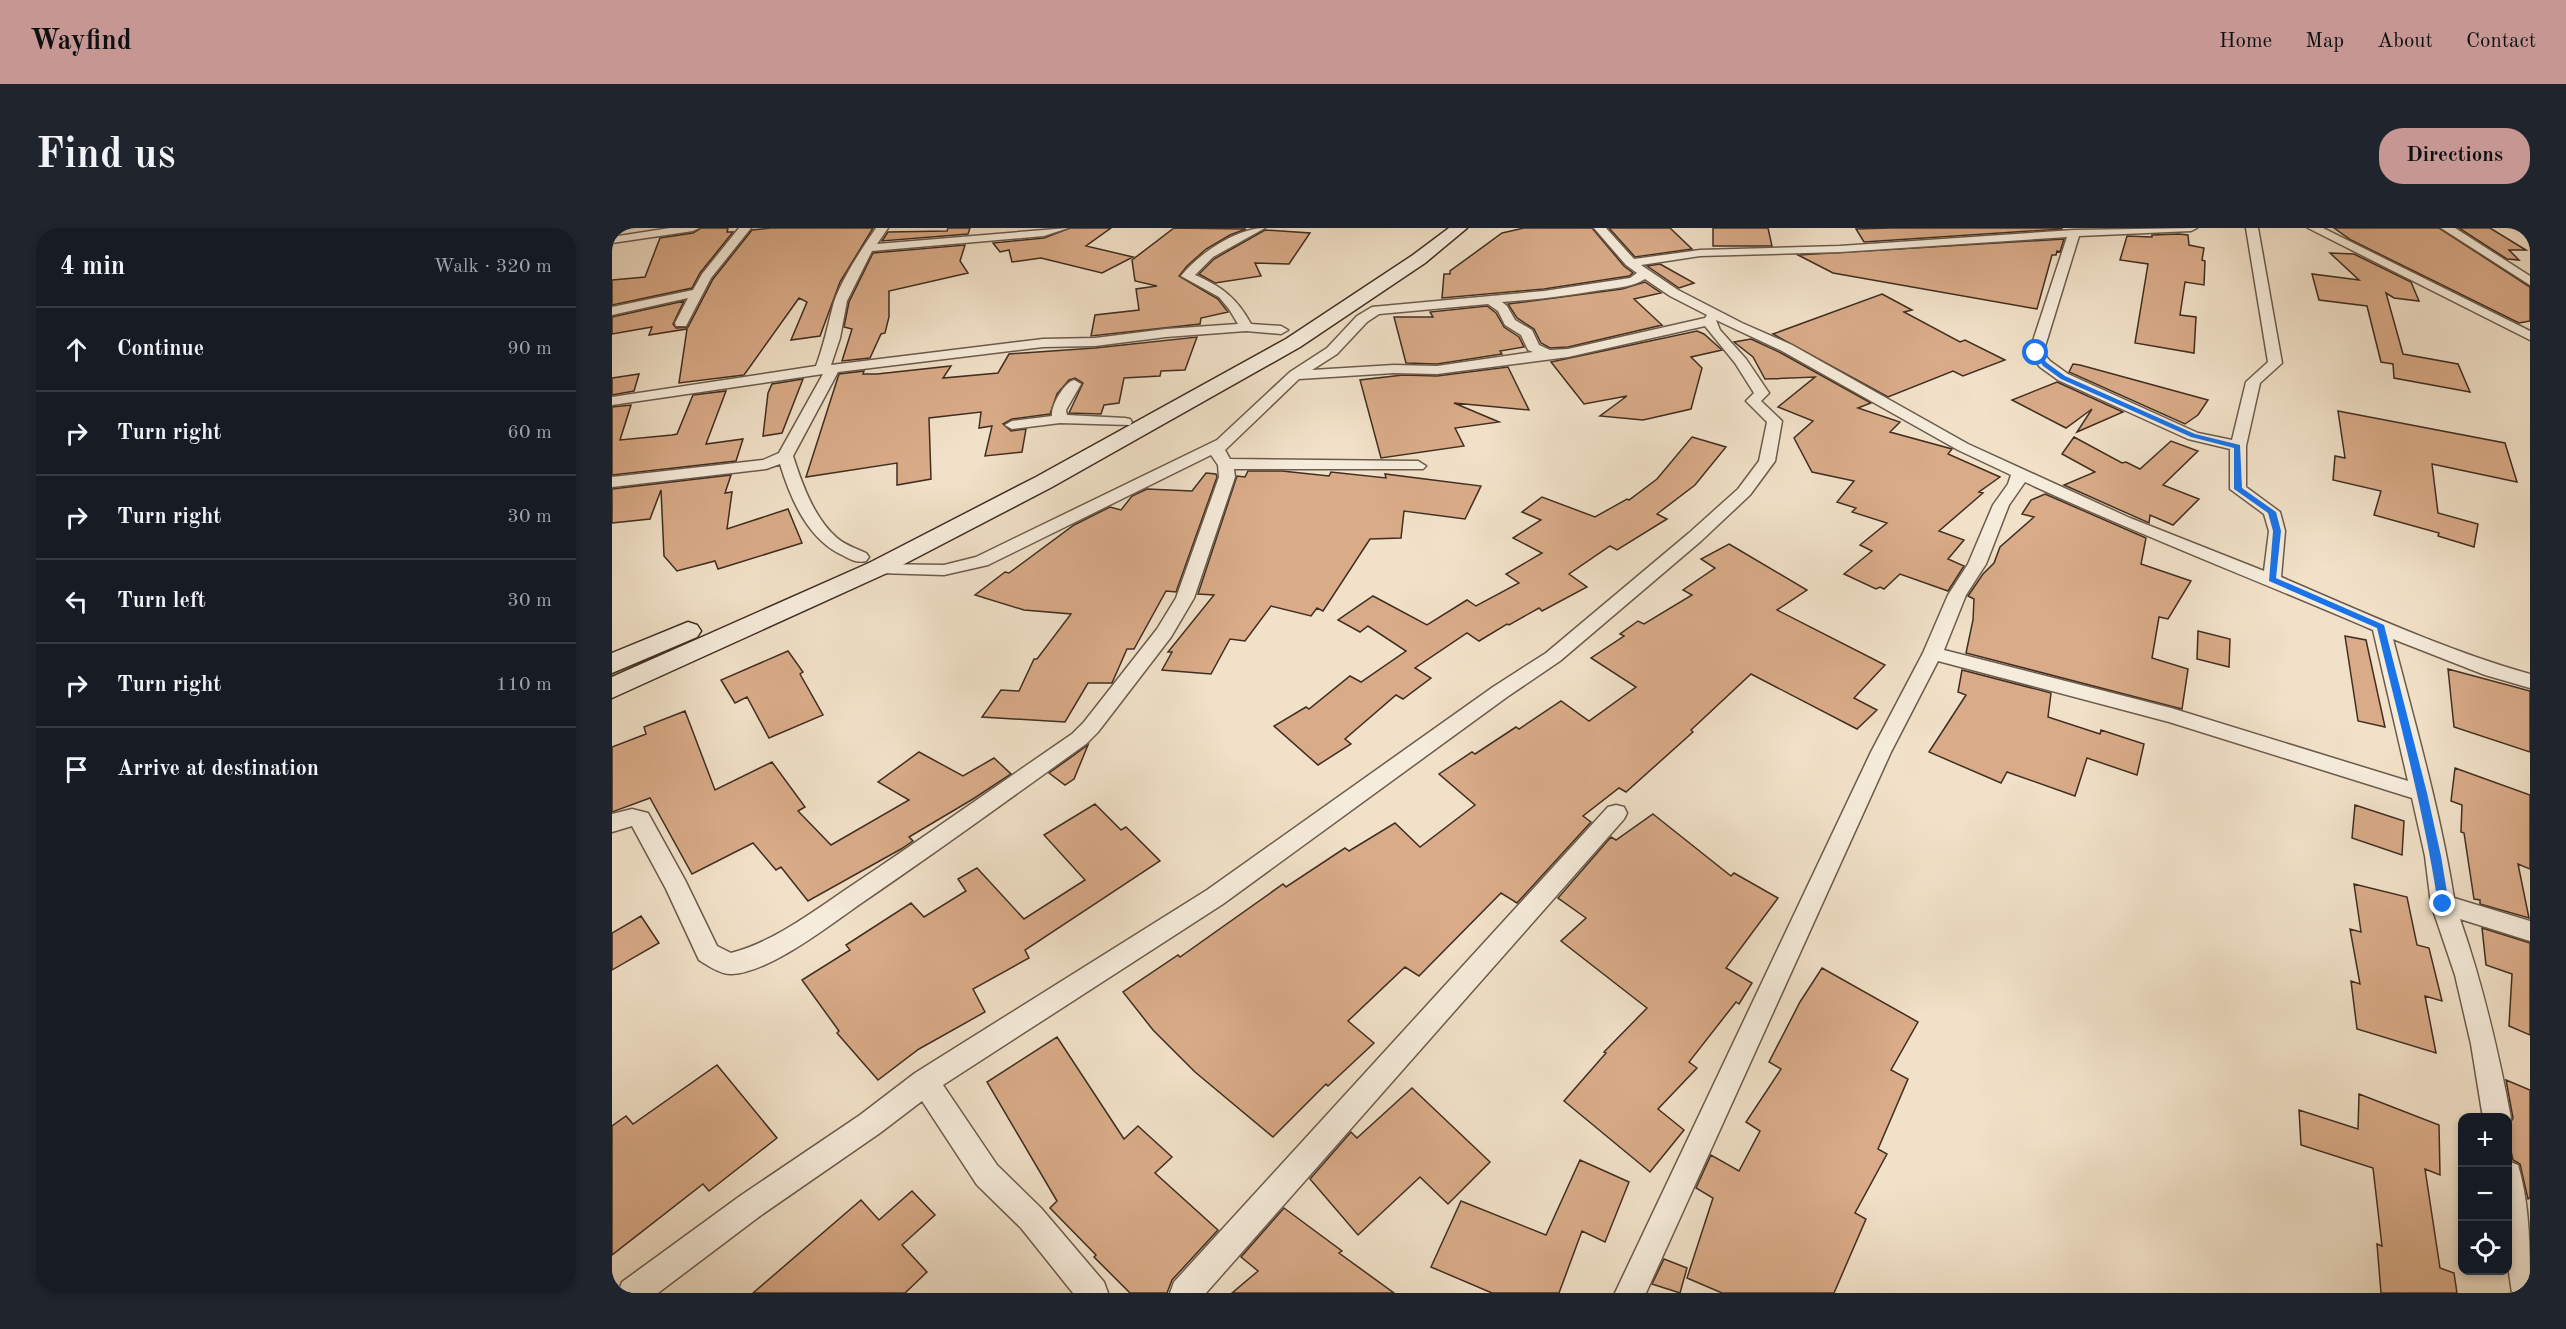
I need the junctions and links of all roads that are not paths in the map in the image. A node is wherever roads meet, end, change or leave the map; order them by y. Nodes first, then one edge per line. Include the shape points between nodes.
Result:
1 (693, 228) edge
2 (745, 228) edge
3 (882, 228) edge
4 (1062, 228) edge
5 (1259, 228) edge
6 (1437, 228) edge
7 (1459, 228) edge
8 (1600, 228) edge
9 (2191, 228) edge
10 (2252, 228) edge
11 (2314, 228) edge
12 (2447, 228) edge
13 (2074, 232) junction
14 (612, 240) edge
15 (868, 248) junction
16 (1630, 262) junction
17 (1646, 273) junction
18 (2530, 281) edge
19 (695, 293) junction
20 (1489, 299) junction
21 (612, 311) edge
22 (1712, 317) junction
23 (681, 323) dead end
24 (1246, 327) junction
25 (1281, 330) junction
26 (2530, 336) edge
27 (1548, 354) junction
28 (833, 369) junction
29 (1295, 375) junction
30 (1074, 384) dead end
31 (612, 401) edge
32 (1060, 419) junction
33 (1125, 422) junction
34 (1012, 425) dead end
35 (1221, 444) junction
36 (2238, 446) junction
37 (785, 456) junction
38 (1226, 464) junction
39 (1418, 466) dead end
40 (2020, 472) junction
41 (612, 482) edge
42 (869, 562) junction
43 (2272, 579) junction
44 (2381, 627) junction
45 (1933, 653) junction
46 (612, 664) edge
47 (2530, 681) edge
48 (612, 688) edge
49 (2422, 793) junction
50 (1616, 813) dead end
51 (612, 823) edge
52 (2443, 904) junction
53 (2530, 931) edge
54 (925, 1082) junction
55 (2496, 1113) edge
56 (2512, 1200) edge
57 (633, 1293) edge
58 (1093, 1293) edge
59 (1185, 1293) edge
60 (1630, 1293) edge
61 (2527, 1293) edge

1 - 14 street
2 - 19 street
3 - 15 street
4 - 15 street via 1044,234
5 - 24 street via 1209,255 1186,276 1215,288 1235,304
6 - 25 main road
7 - 42 main road via 1419,259 1272,355 1044,482
8 - 16 street
9 - 13 street
10 - 36 street via 2275,363 2253,382
11 - 26 street
12 - 18 street
13 - 16 street via 1851,248 1700,253
13 - 36 street via 2036,353 2063,378 2193,436
15 - 28 street via 839,307 822,370
16 - 17 street
17 - 20 street via 1621,283
17 - 22 street
19 - 21 street
19 - 23 street
20 - 27 street via 1503,309 1510,322 1527,333 1533,347
20 - 29 street via 1376,310 1332,351
22 - 27 street via 1568,353
22 - 40 street via 1788,348 1963,447
22 - 54 street via 1713,331 1724,340 1762,393 1753,401 1775,421 1767,461 1744,492 1553,657 1215,897
24 - 25 street
24 - 28 street via 1095,342 1043,343
25 - 33 main road
27 - 29 street via 1437,370
28 - 31 street
28 - 37 street
29 - 35 street
30 - 32 street via 1059,410
32 - 33 street
32 - 34 street
33 - 42 main road
35 - 38 street via 1218,453
35 - 42 street via 982,561 944,570
36 - 43 street via 2238,489 2272,512 2277,531
37 - 41 street via 766,464
37 - 42 street via 792,479 813,518 832,543
38 - 39 street
38 - 51 street via 1227,477 1185,598 1152,650 1090,727 990,803 795,936 753,958 731,964 719,960 708,952 640,819 632,817
40 - 43 street via 2124,522
40 - 45 street via 2001,505 1977,564 1957,595
42 - 46 main road
42 - 48 main road
43 - 44 street
44 - 47 street
44 - 49 street
45 - 49 street via 2133,704
45 - 60 street via 1881,752
49 - 52 street
50 - 59 street
52 - 53 street
52 - 55 street via 2468,975
54 - 57 street
54 - 58 street via 987,1175 1031,1218
56 - 61 street

